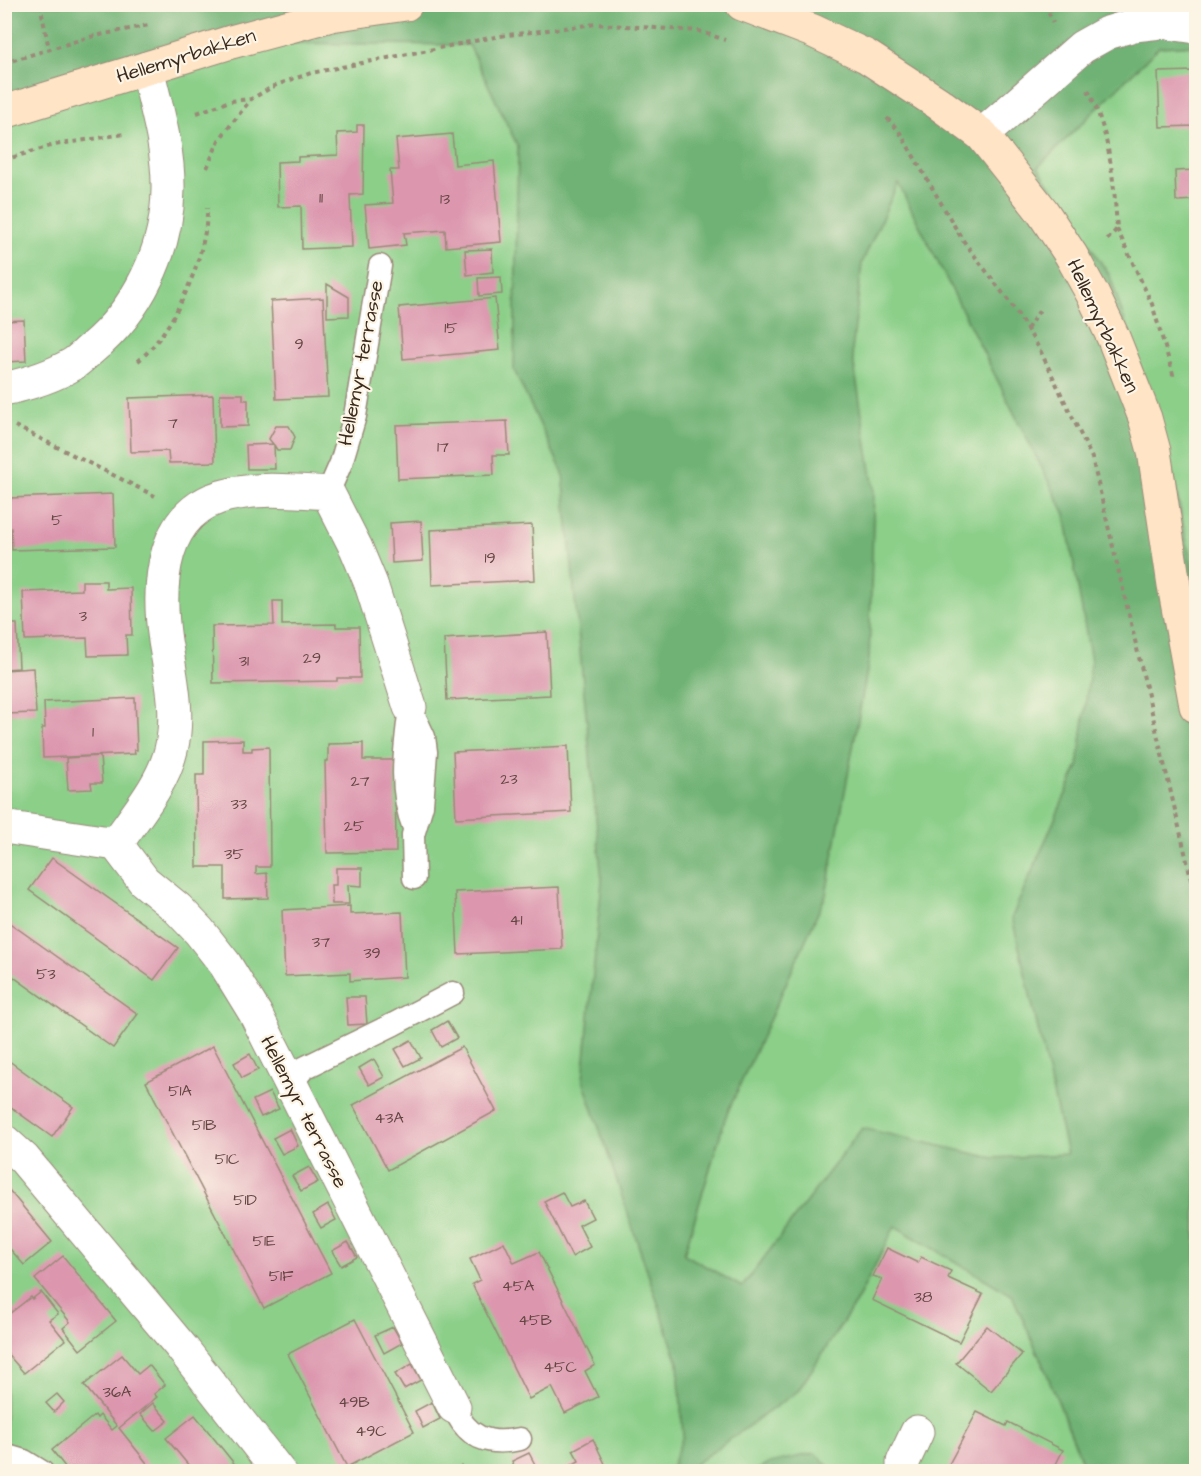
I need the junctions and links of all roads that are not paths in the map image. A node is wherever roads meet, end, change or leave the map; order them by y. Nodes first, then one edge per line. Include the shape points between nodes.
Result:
1 (406, 4) edge
2 (742, 4) edge
3 (1197, 27) edge
4 (147, 68) junction
5 (4, 112) edge
6 (982, 135) junction
7 (380, 266) dead end
8 (4, 389) edge
9 (328, 493) junction
10 (1197, 706) edge
11 (410, 707) joint
12 (4, 827) edge
13 (116, 844) junction
14 (414, 878) dead end
15 (453, 993) dead end
16 (290, 1085) junction
17 (4, 1141) edge
18 (454, 1407) joint
19 (917, 1432) dead end
20 (520, 1439) dead end
21 (4, 1455) edge
22 (42, 1472) edge
23 (279, 1472) edge
24 (903, 1472) edge

1 - 4 street, Hellemyrbakken via 331,15
2 - 6 street, Hellemyrbakken via 866,56
3 - 6 street via 1161,22 1107,33 1082,47
4 - 5 street, Hellemyrbakken
4 - 8 street via 168,189 165,227 153,264 131,308 74,364 27,384
6 - 10 street, Hellemyrbakken via 1071,255 1113,337 1145,418
7 - 9 lane, Hellemyr terrasse via 355,416
9 - 11 street via 367,575
9 - 13 street via 246,491 205,502 185,518 171,543 162,578 164,629 174,700 171,750 164,771
11 - 14 lane via 403,761 406,809 414,828
12 - 13 street
13 - 16 street, Hellemyr terrasse via 144,881 200,931 225,964 255,1013
15 - 16 lane via 304,1068
16 - 18 street, Hellemyr terrasse
17 - 23 street via 24,1159 182,1348
18 - 20 lane via 458,1418 474,1435 491,1442
19 - 24 street via 903,1462
21 - 22 lane

